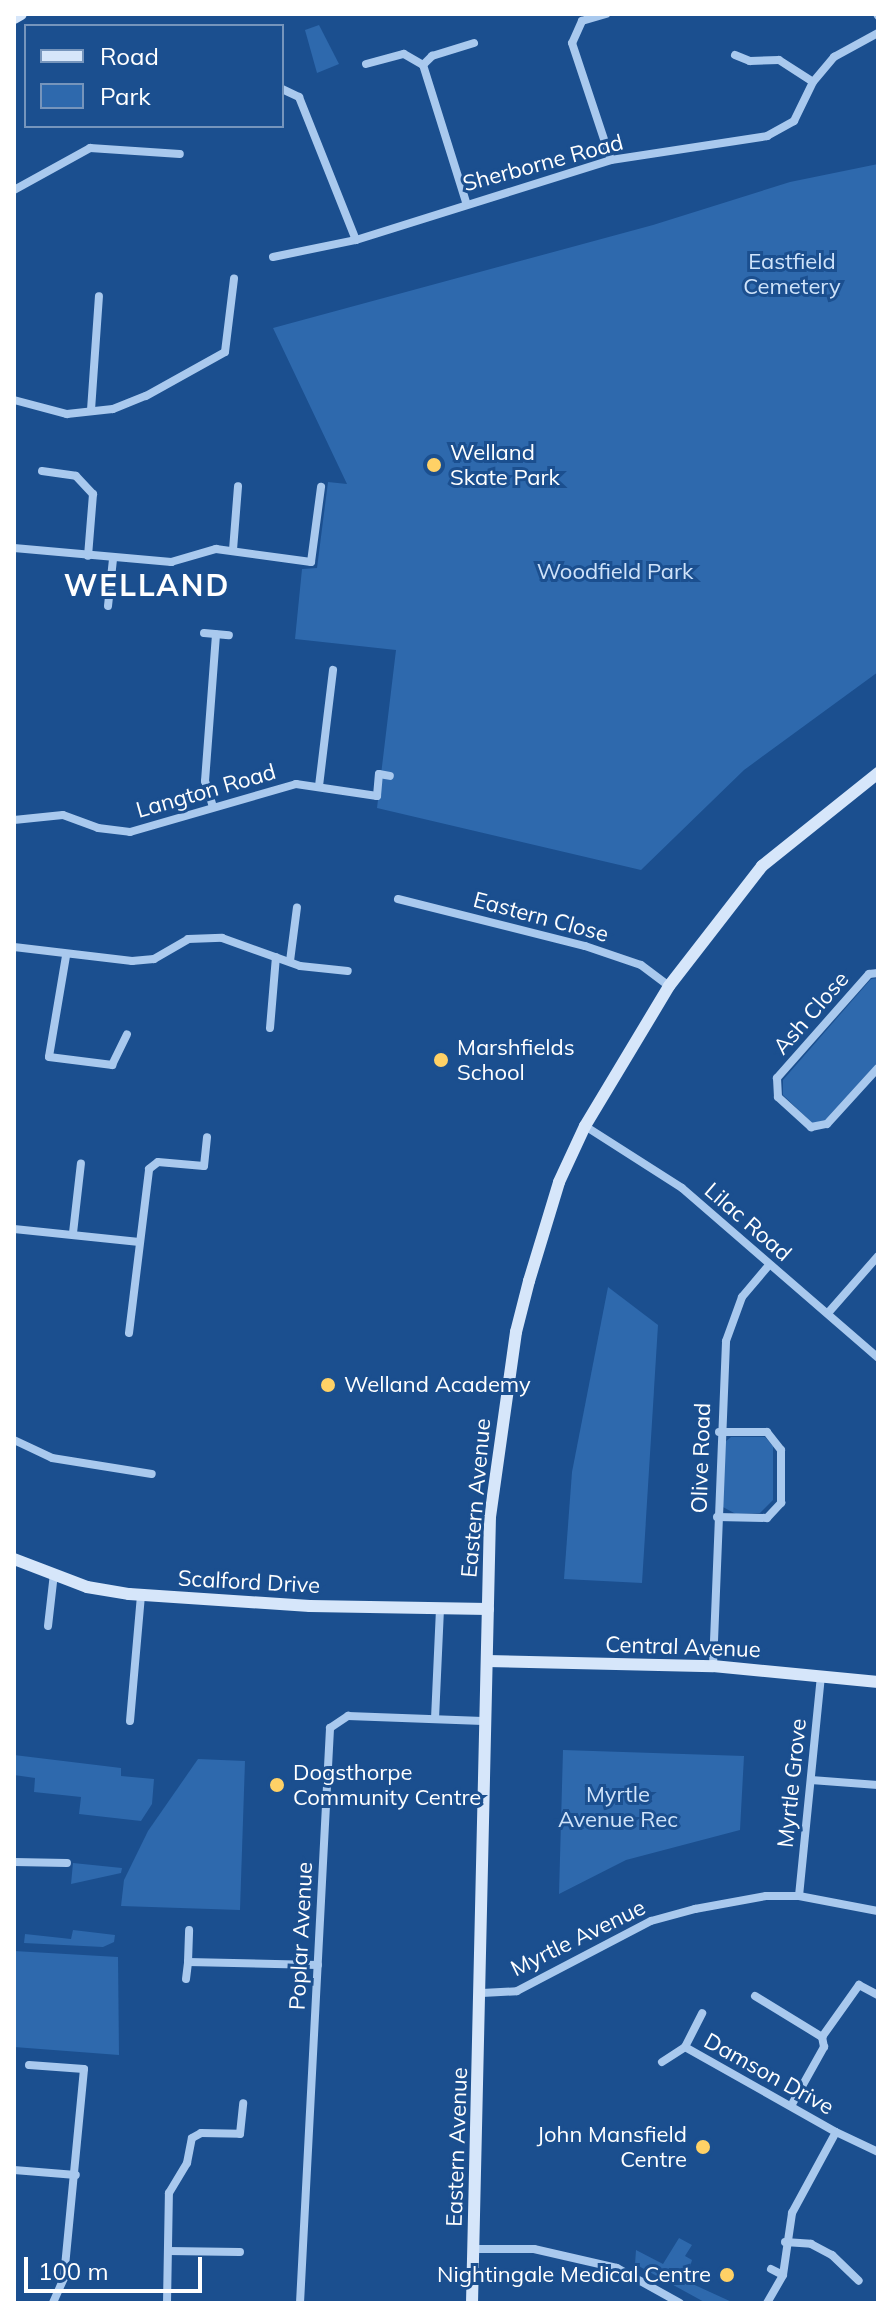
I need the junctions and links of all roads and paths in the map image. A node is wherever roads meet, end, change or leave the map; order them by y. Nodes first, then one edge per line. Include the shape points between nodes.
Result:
1 (21, 14) edge
2 (606, 14) edge
3 (14, 18) edge
4 (878, 33) edge
5 (474, 43) dead end
6 (735, 55) dead end
7 (366, 64) dead end
8 (423, 65) junction
9 (813, 82) junction
10 (284, 90) edge
11 (180, 154) dead end
12 (611, 160) junction
13 (14, 190) edge
14 (466, 202) junction
15 (356, 240) junction
16 (273, 257) dead end
17 (234, 279) dead end
18 (99, 296) dead end
19 (14, 400) edge
20 (91, 410) junction
21 (42, 471) dead end
22 (238, 486) dead end
23 (321, 487) dead end
24 (14, 548) edge
25 (233, 550) junction
26 (88, 556) junction
27 (113, 559) junction
28 (108, 606) dead end
29 (204, 633) dead end
30 (216, 634) junction
31 (229, 635) dead end
32 (333, 670) dead end
33 (878, 773) edge
34 (390, 776) dead end
35 (319, 786) junction
36 (213, 807) junction
37 (14, 820) edge
38 (398, 899) dead end
39 (297, 907) dead end
40 (14, 947) edge
41 (66, 956) junction
42 (276, 957) junction
43 (290, 961) junction
44 (348, 971) dead end
45 (878, 973) edge
46 (669, 986) junction
47 (270, 1028) dead end
48 (127, 1034) dead end
49 (877, 1071) edge
50 (585, 1126) junction
51 (207, 1137) dead end
52 (81, 1163) dead end
53 (14, 1229) edge
54 (73, 1233) junction
55 (139, 1242) junction
56 (878, 1256) edge
57 (769, 1265) junction
58 (828, 1313) junction
59 (129, 1333) dead end
60 (878, 1358) edge
61 (719, 1432) junction
62 (14, 1440) edge
63 (152, 1474) dead end
64 (717, 1517) junction
65 (14, 1559) edge
66 (54, 1573) junction
67 (141, 1595) junction
68 (440, 1608) junction
69 (488, 1609) junction
70 (48, 1626) dead end
71 (487, 1661) junction
72 (713, 1666) junction
73 (821, 1674) junction
74 (878, 1682) edge
75 (435, 1719) junction
76 (130, 1721) dead end
77 (483, 1721) junction
78 (811, 1780) junction
79 (878, 1785) edge
80 (14, 1862) edge
81 (67, 1863) dead end
82 (799, 1896) junction
83 (878, 1911) edge
84 (189, 1930) dead end
85 (188, 1962) junction
86 (318, 1965) junction
87 (186, 1979) dead end
88 (482, 1993) junction
89 (878, 1995) edge
90 (755, 1996) dead end
91 (702, 2013) dead end
92 (822, 2037) junction
93 (685, 2047) junction
94 (662, 2062) dead end
95 (29, 2065) dead end
96 (243, 2103) dead end
97 (791, 2106) junction
98 (186, 2130) dead end
99 (836, 2132) junction
100 (192, 2138) junction
101 (878, 2152) edge
102 (14, 2170) edge
103 (76, 2175) junction
104 (785, 2242) junction
105 (473, 2249) junction
106 (168, 2251) junction
107 (240, 2252) dead end
108 (771, 2269) dead end
109 (783, 2275) junction
110 (859, 2281) dead end
111 (53, 2303) edge
112 (167, 2303) edge
113 (300, 2303) edge
114 (472, 2303) edge
115 (680, 2303) edge
116 (767, 2303) edge

1 - 3 street
2 - 12 street via 582,21 572,43
4 - 9 street, Sherborne Road via 841,51
5 - 8 street via 432,56
6 - 9 street via 750,61 779,60
7 - 8 street via 404,54
8 - 14 street
9 - 12 street, Sherborne Road via 794,121 767,136
10 - 15 street via 299,97
11 - 13 street via 90,148
12 - 14 street, Sherborne Road
14 - 15 street, Sherborne Road
15 - 16 street, Sherborne Road
17 - 20 street via 225,352 146,396 113,409
18 - 20 street
19 - 20 street via 67,414
21 - 26 street via 76,476 93,494
22 - 25 street
23 - 25 street via 311,562
24 - 26 street
25 - 27 street via 216,549 171,562
26 - 27 street
27 - 28 street
29 - 30 street
30 - 31 street
30 - 36 street via 205,781
32 - 35 street
33 - 46 street, Eastern Avenue via 762,866
34 - 35 street, Langton Road via 379,774 377,796
35 - 36 street, Langton Road via 296,784
36 - 37 street, Langton Road via 130,832 63,815
38 - 46 street, Eastern Close via 585,946 641,965
39 - 43 street
40 - 41 street
41 - 42 street via 148,960 188,939 222,938
41 - 48 street via 49,1057 112,1065
42 - 43 street
42 - 47 street
43 - 44 street
45 - 49 street, Ash Close via 869,974 777,1078 778,1097 811,1127 827,1124
46 - 50 street, Eastern Avenue
50 - 57 street, Lilac Road via 682,1188
50 - 69 street, Eastern Avenue via 559,1182 516,1332 490,1517
51 - 55 street via 204,1166 158,1162 149,1169
52 - 54 street
53 - 54 street
54 - 55 street
55 - 59 street
56 - 58 street
57 - 58 street, Lilac Road
57 - 61 street, Olive Road via 742,1297 728,1330
58 - 60 street, Lilac Road
61 - 64 street, Olive Road
61 - 64 street via 767,1432 781,1450 781,1503 767,1518
62 - 63 street via 52,1458
64 - 72 street, Olive Road
65 - 66 street, Scalford Drive
66 - 67 street, Scalford Drive via 87,1587
66 - 70 street
67 - 68 street, Scalford Drive
67 - 76 street
68 - 69 street, Scalford Drive
68 - 75 street
69 - 71 street, Eastern Avenue
71 - 72 street, Central Avenue
71 - 77 street, Eastern Avenue
72 - 73 street, Central Avenue
73 - 74 street, Central Avenue
73 - 78 street, Myrtle Grove
75 - 77 street, Poplar Avenue
75 - 86 street, Poplar Avenue via 348,1716 330,1728
77 - 88 street, Eastern Avenue
78 - 79 street
78 - 82 street, Myrtle Grove
80 - 81 street
82 - 83 street, Myrtle Avenue
82 - 88 street, Myrtle Avenue via 766,1896 651,1921 517,1991
84 - 85 street
85 - 86 street
85 - 87 street
86 - 113 street, Poplar Avenue
88 - 105 street, Eastern Avenue
89 - 92 street via 859,1985
90 - 92 street
91 - 93 street
92 - 97 street via 824,2047
93 - 94 street
93 - 97 street, Damson Drive
95 - 103 street via 84,2069
96 - 100 street via 240,2134 201,2133
97 - 99 street, Damson Drive
98 - 100 street
99 - 101 street, Damson Drive
99 - 104 street, Damson Drive via 792,2213
100 - 106 street via 187,2163 169,2193
102 - 103 street
103 - 111 street via 64,2278
104 - 109 street, Damson Drive
104 - 110 street via 811,2244 848,2267
105 - 114 street, Eastern Avenue
105 - 115 street via 534,2249 617,2268
106 - 107 street
106 - 112 street
108 - 109 street
109 - 116 street, Damson Drive

